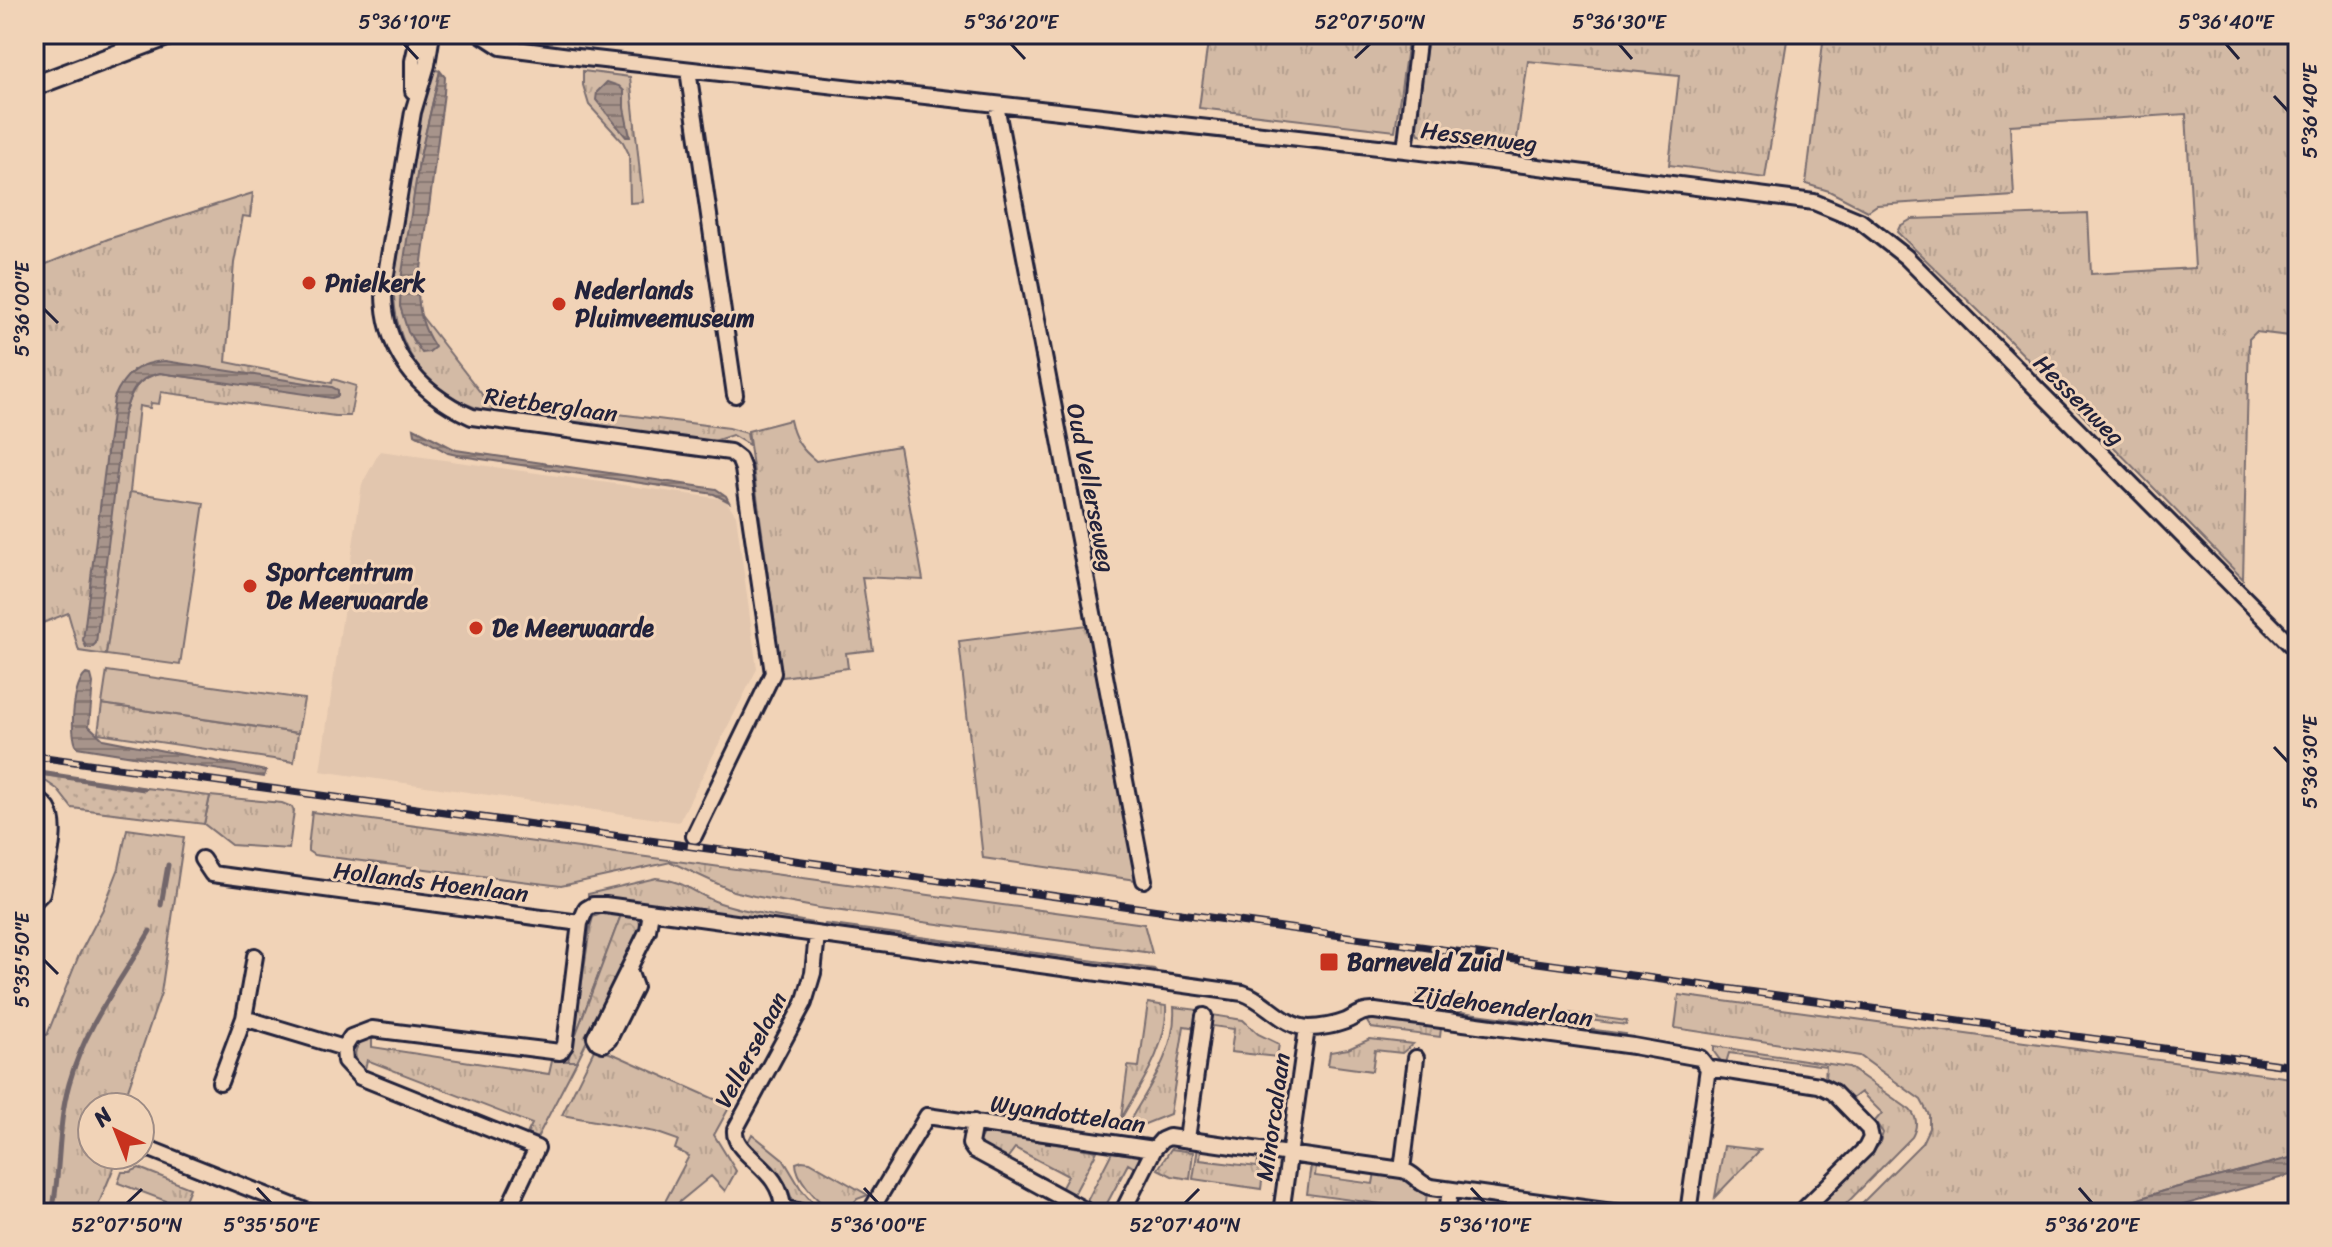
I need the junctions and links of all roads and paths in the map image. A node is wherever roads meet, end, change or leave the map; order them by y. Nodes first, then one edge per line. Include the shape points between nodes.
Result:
1 (172, 34) edge
2 (419, 34) edge
3 (432, 34) edge
4 (481, 34) edge
5 (1419, 34) edge
6 (688, 70) junction
7 (34, 86) edge
8 (996, 105) junction
9 (413, 112) junction
10 (1405, 150) junction
11 (735, 395) dead end
12 (2298, 652) edge
13 (34, 800) edge
14 (694, 836) dead end
15 (202, 859) dead end
16 (1144, 880) dead end
17 (34, 901) edge
18 (651, 912) junction
19 (580, 923) junction
20 (817, 935) junction
21 (255, 956) dead end
22 (629, 970) dead end
23 (1204, 1016) dead end
24 (244, 1018) junction
25 (1307, 1028) junction
26 (344, 1048) junction
27 (1416, 1058) dead end
28 (1708, 1068) junction
29 (220, 1082) dead end
30 (974, 1122) junction
31 (1187, 1139) junction
32 (1154, 1149) junction
33 (156, 1151) edge
34 (1290, 1155) junction
35 (1402, 1170) junction
36 (1450, 1190) junction
37 (785, 1212) edge
38 (311, 1213) edge
39 (506, 1213) edge
40 (873, 1213) edge
41 (1090, 1213) edge
42 (1122, 1213) edge
43 (1281, 1213) edge
44 (1447, 1213) edge
45 (1620, 1213) edge
46 (1688, 1213) edge
47 (1800, 1213) edge

1 - 7 street
2 - 9 street, Rietberglaan
3 - 9 street, Rietberglaan
4 - 6 street, Hessenweg via 512,49
5 - 10 street
6 - 8 street, Hessenweg
6 - 11 street
8 - 10 street, Hessenweg
8 - 16 street, Oud Vellerseweg
9 - 14 street, Rietberglaan via 383,307 400,357 422,386 472,417 730,452 739,459 773,673
10 - 12 street, Hessenweg via 1788,197 1860,221 1906,257
13 - 17 street via 51,812 54,824 42,893
15 - 19 street, Hollands Hoenlaan via 212,874
18 - 19 street via 593,905
18 - 20 street
18 - 22 street
19 - 26 street via 560,1052 372,1029 351,1037
20 - 25 street via 1243,993
20 - 37 street, Vellerselaan via 804,1003 735,1130 743,1148 780,1188
21 - 24 street
23 - 31 street
24 - 26 street
24 - 29 street
25 - 28 street, Zijdehoenderlaan via 1375,1011 1633,1046 1700,1058
25 - 34 street, Minorcalaan
26 - 39 street via 345,1061 360,1077 537,1148
27 - 35 street
28 - 46 street
28 - 47 street, Zijdehoenderlaan via 1819,1085 1869,1129 1866,1148
30 - 32 street, Wyandottelaan
30 - 40 street, Wyandottelaan via 927,1116
30 - 41 street, Wyandottelaan via 974,1150
31 - 32 street, Wyandottelaan via 1169,1137
31 - 34 street, Wyandottelaan
32 - 42 street, Wyandottelaan
33 - 38 street
34 - 35 street, Wyandottelaan
34 - 43 street, Minorcalaan
35 - 36 street, Wyandottelaan via 1423,1185
36 - 44 street
36 - 45 street, Wyandottelaan

